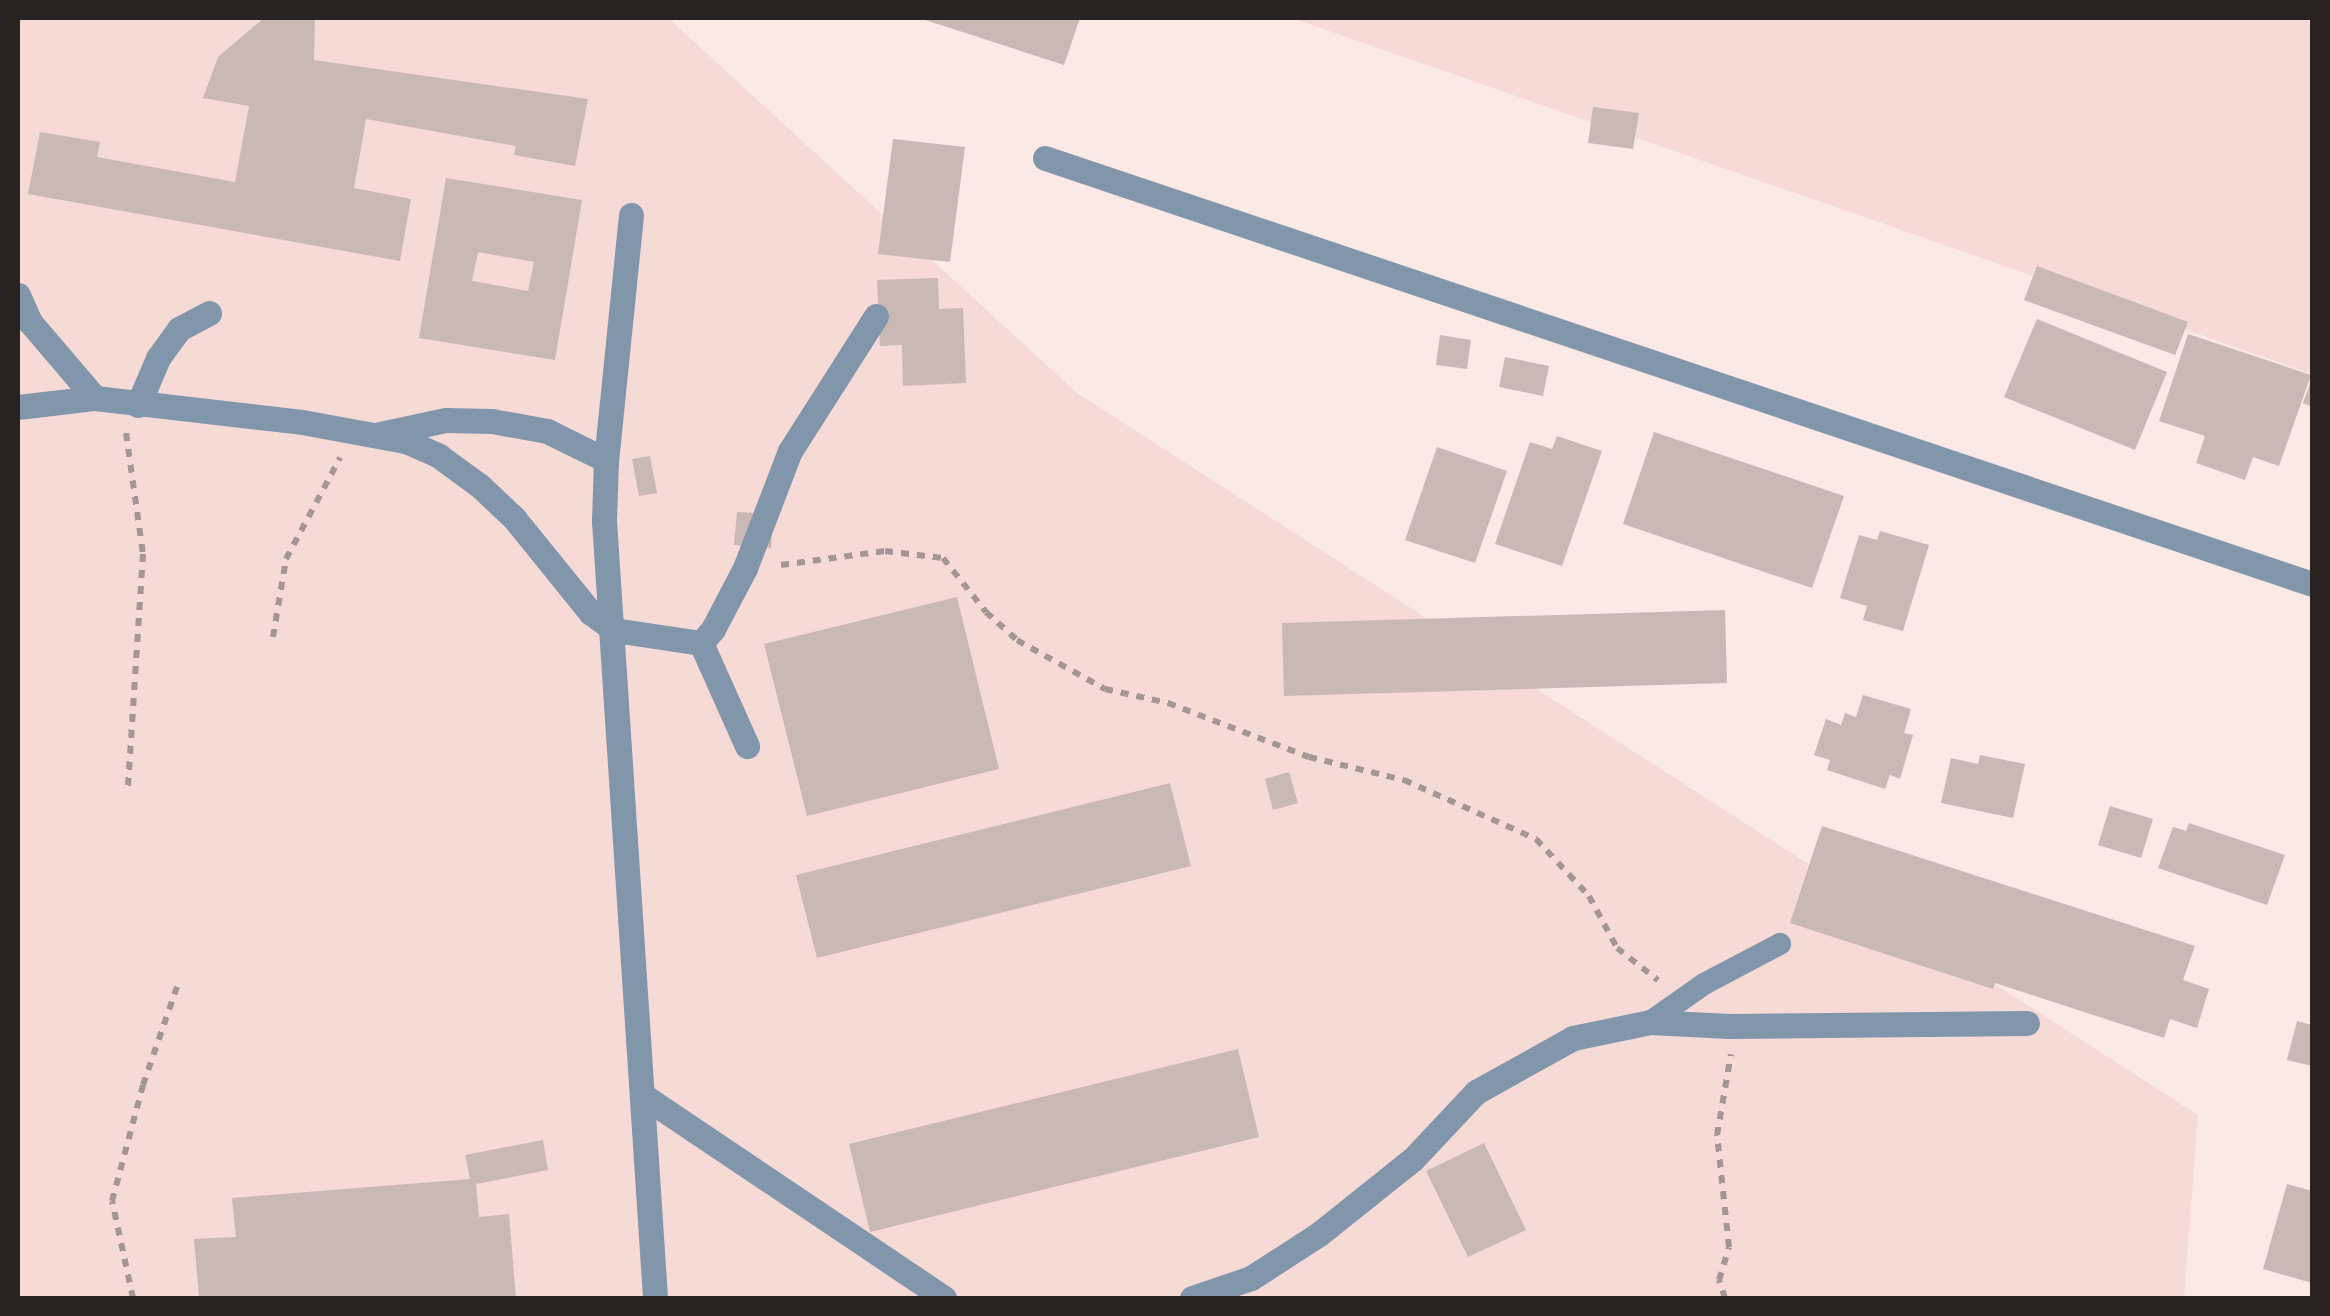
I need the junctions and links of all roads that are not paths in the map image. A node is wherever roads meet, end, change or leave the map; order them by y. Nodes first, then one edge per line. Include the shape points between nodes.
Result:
1 (1044, 158) dead end
2 (631, 216) dead end
3 (18, 295) edge
4 (208, 313) dead end
5 (876, 316) dead end
6 (117, 402) junction
7 (18, 407) edge
8 (366, 432) junction
9 (606, 460) junction
10 (2312, 584) edge
11 (614, 630) junction
12 (700, 643) junction
13 (747, 746) dead end
14 (1780, 944) dead end
15 (1650, 1022) junction
16 (2027, 1023) dead end
17 (642, 1095) junction
18 (656, 1298) edge
19 (944, 1298) edge
20 (1192, 1298) edge

1 - 10 street
2 - 9 street
3 - 6 street via 30,322
4 - 6 street via 179,330
5 - 12 street via 790,451 746,568
6 - 7 street
6 - 8 street
8 - 9 street via 492,421 547,431
8 - 11 street via 438,456 480,486 590,614
9 - 11 street
11 - 12 street
11 - 17 street
12 - 13 street
14 - 15 lane
15 - 16 street
15 - 20 street via 1572,1038 1476,1092 1413,1158 1320,1234 1250,1278
17 - 18 street
17 - 19 street

